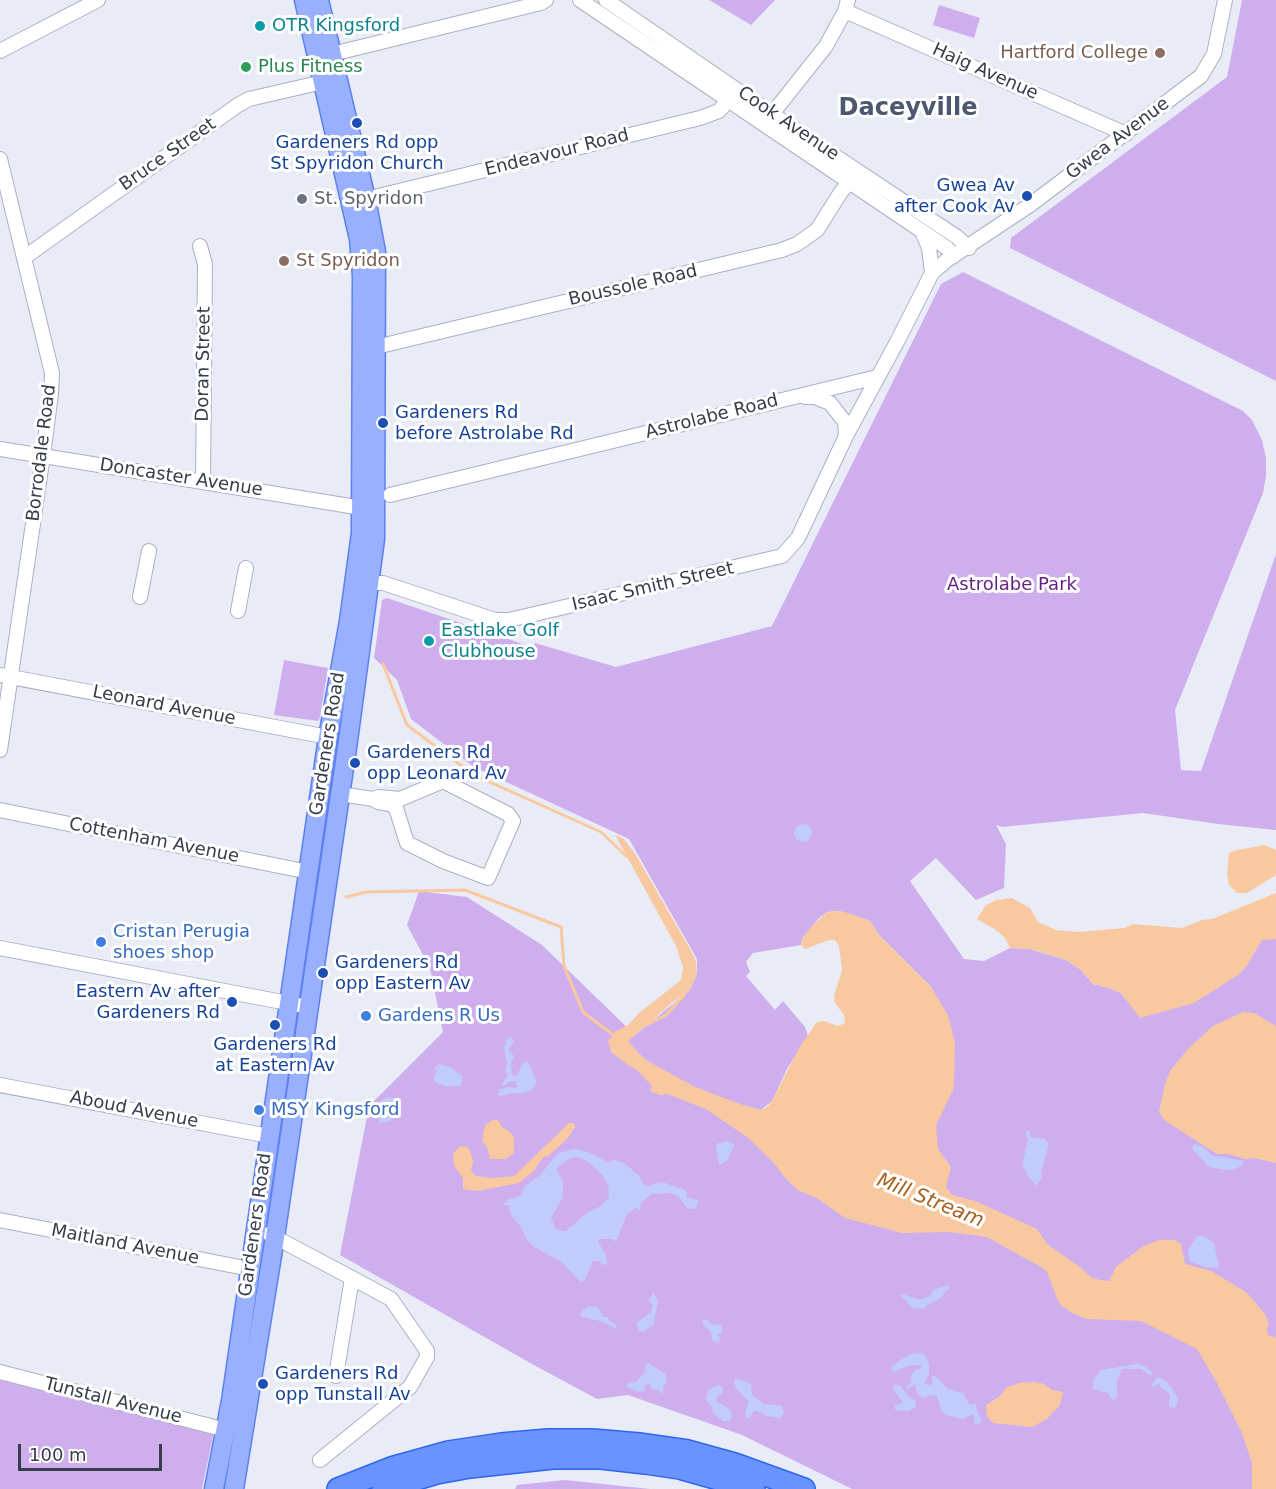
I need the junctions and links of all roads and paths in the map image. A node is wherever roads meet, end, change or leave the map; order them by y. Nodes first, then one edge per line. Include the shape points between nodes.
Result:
1 (98, 0) edge
2 (304, 0) edge
3 (319, 0) edge
4 (546, 0) edge
5 (580, 0) edge
6 (606, 0) edge
7 (1225, 1) edge
8 (847, 5) edge
9 (0, 51) edge
10 (332, 54) junction
11 (323, 82) junction
12 (732, 94) junction
13 (768, 119) junction
14 (1126, 134) junction
15 (0, 159) edge
16 (854, 177) junction
17 (366, 200) junction
18 (922, 231) junction
19 (200, 246) dead end
20 (969, 248) junction
21 (954, 256) junction
22 (25, 257) junction
23 (932, 273) junction
24 (376, 347) junction
25 (877, 377) junction
26 (791, 398) junction
27 (846, 436) junction
28 (0, 449) edge
29 (43, 455) junction
30 (202, 482) junction
31 (390, 495) dead end
32 (362, 508) junction
33 (148, 551) dead end
34 (246, 568) dead end
35 (371, 584) junction
36 (140, 597) dead end
37 (238, 611) dead end
38 (349, 621) junction
39 (5, 676) edge
40 (328, 737) junction
41 (0, 750) edge
42 (340, 794) junction
43 (373, 799) junction
44 (0, 810) edge
45 (309, 872) junction
46 (0, 948) edge
47 (289, 1004) junction
48 (308, 1007) junction
49 (0, 1085) edge
50 (269, 1136) junction
51 (0, 1220) edge
52 (256, 1228) junction
53 (275, 1237) junction
54 (250, 1269) junction
55 (352, 1278) junction
56 (0, 1372) edge
57 (336, 1377) dead end
58 (226, 1430) junction
59 (320, 1460) dead end
60 (214, 1489) edge
61 (234, 1489) edge
62 (338, 1489) edge
63 (383, 1489) edge
64 (754, 1489) edge
65 (804, 1489) edge

1 - 9 street
2 - 11 main road, Gardeners Road
3 - 10 main road, Gardeners Road
4 - 10 street
5 - 12 street, Cook Avenue
6 - 12 street, Cook Avenue
7 - 14 street, Gwea Avenue via 1214,54 1202,76
8 - 13 street via 826,46
8 - 14 street, Haig Avenue
10 - 17 main road, Gardeners Road
11 - 22 street, Bruce Street via 238,105
11 - 32 main road, Gardeners Road via 355,216 361,260
12 - 13 street, Cook Avenue
12 - 17 street, Endeavour Road via 719,111 700,118
13 - 16 street, Cook Avenue
14 - 20 street, Gwea Avenue
15 - 22 street, Borrodale Road
16 - 18 street, Cook Avenue
16 - 20 street, Cook Avenue via 957,237
16 - 24 street, Boussole Road via 817,230 782,250
17 - 24 main road, Gardeners Road via 376,252
18 - 21 street, Cook Avenue
18 - 23 street
19 - 30 street, Doran Street via 205,264
20 - 21 street
21 - 23 street
22 - 29 street, Borrodale Road via 52,373
23 - 25 street
24 - 35 main road, Gardeners Road via 375,539
25 - 26 street, Astrolabe Road
25 - 27 street, Isaac Smith Street
26 - 27 street via 815,397 830,403 845,422
26 - 31 street, Astrolabe Road
27 - 35 street, Isaac Smith Street via 798,538 782,556 509,620 495,620 383,583
28 - 29 street, Doncaster Avenue
29 - 30 street, Doncaster Avenue
29 - 39 street, Borrodale Road
30 - 32 street, Doncaster Avenue
32 - 38 main road, Gardeners Road
33 - 36 street
34 - 37 street
35 - 38 street via 360,594
35 - 42 main road, Gardeners Road
38 - 40 main road, Gardeners Road
39 - 40 street, Leonard Avenue
39 - 41 street, Borrodale Road
40 - 45 main road, Gardeners Road
42 - 43 street
42 - 48 main road, Gardeners Road
43 - 43 street via 400,799 443,781 508,814 513,821 488,878 407,843 396,808
44 - 45 street, Cottenham Avenue
45 - 47 main road, Gardeners Road
46 - 47 street
47 - 48 street
47 - 50 main road, Gardeners Road
48 - 53 main road, Gardeners Road
49 - 50 street, Aboud Avenue
50 - 52 main road, Gardeners Road
51 - 54 street, Maitland Avenue
52 - 53 street
52 - 54 main road, Gardeners Road
53 - 55 street
53 - 61 main road, Gardeners Road
54 - 58 main road, Gardeners Road
55 - 57 street
55 - 59 street via 391,1299 427,1351 427,1357 410,1387
56 - 58 street, Tunstall Avenue
58 - 60 main road, Gardeners Road
62 - 65 highway via 448,1452 548,1440 593,1440 688,1451
63 - 64 highway via 437,1473 507,1461 601,1458 657,1465

